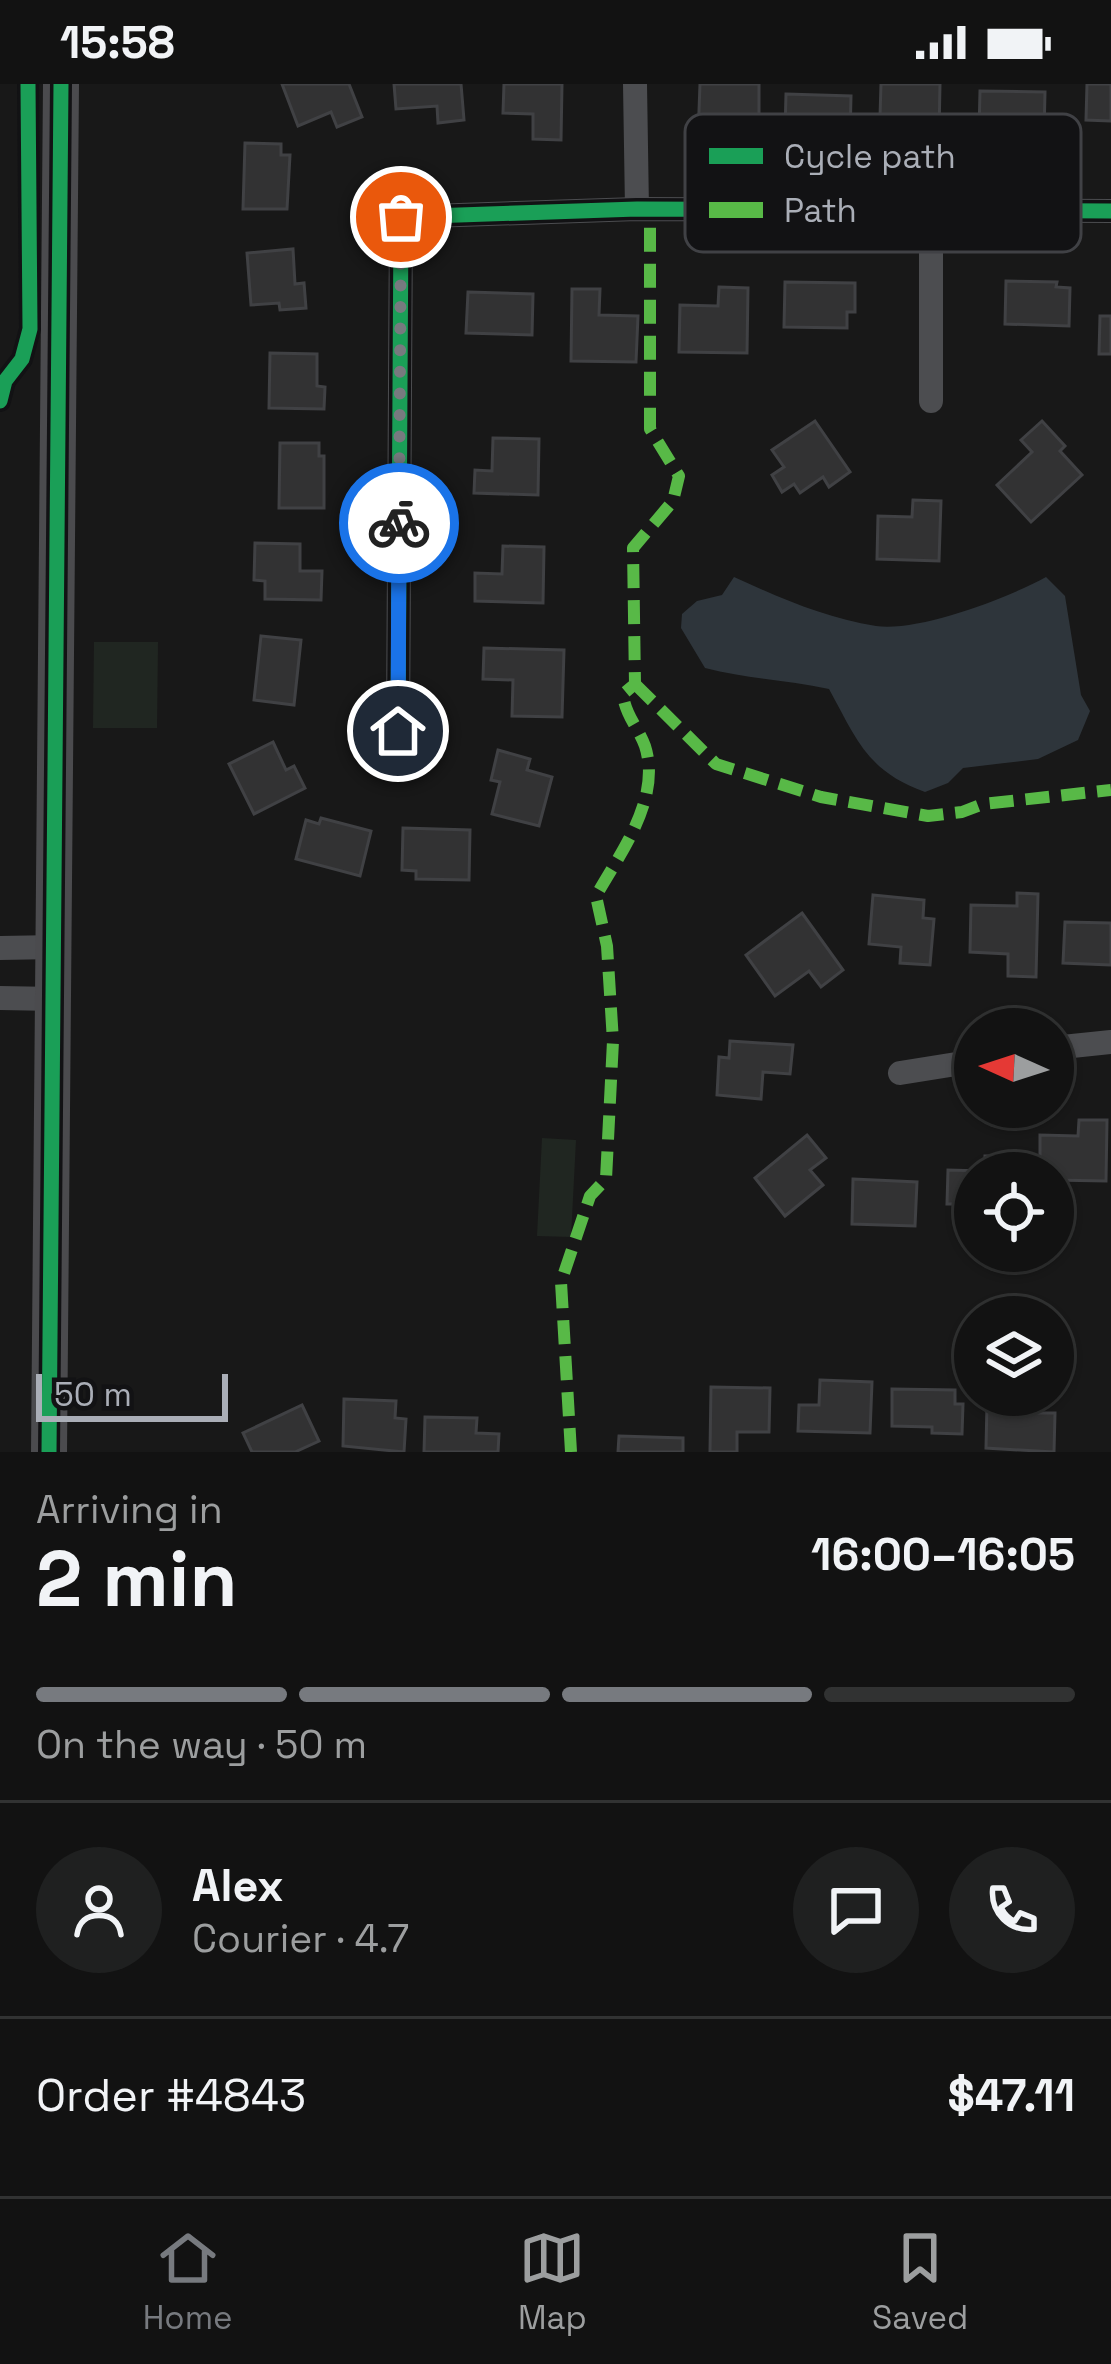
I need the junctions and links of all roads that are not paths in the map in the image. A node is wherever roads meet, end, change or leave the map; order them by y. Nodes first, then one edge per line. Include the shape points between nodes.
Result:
1 (61, 84) edge
2 (635, 84) edge
3 (637, 209) junction
4 (685, 209) edge
5 (931, 252) edge
6 (932, 401) dead end
7 (398, 731) dead end
8 (56, 947) junction
9 (0, 948) edge
10 (0, 998) edge
11 (55, 999) junction
12 (1111, 1042) edge
13 (1074, 1046) edge
14 (954, 1064) edge
15 (900, 1073) dead end
16 (49, 1452) edge

1 - 8 street
2 - 3 street
3 - 4 street
3 - 7 street via 401,217
5 - 6 street
8 - 9 street
8 - 11 street
10 - 11 street
11 - 16 street
12 - 13 street
14 - 15 street

